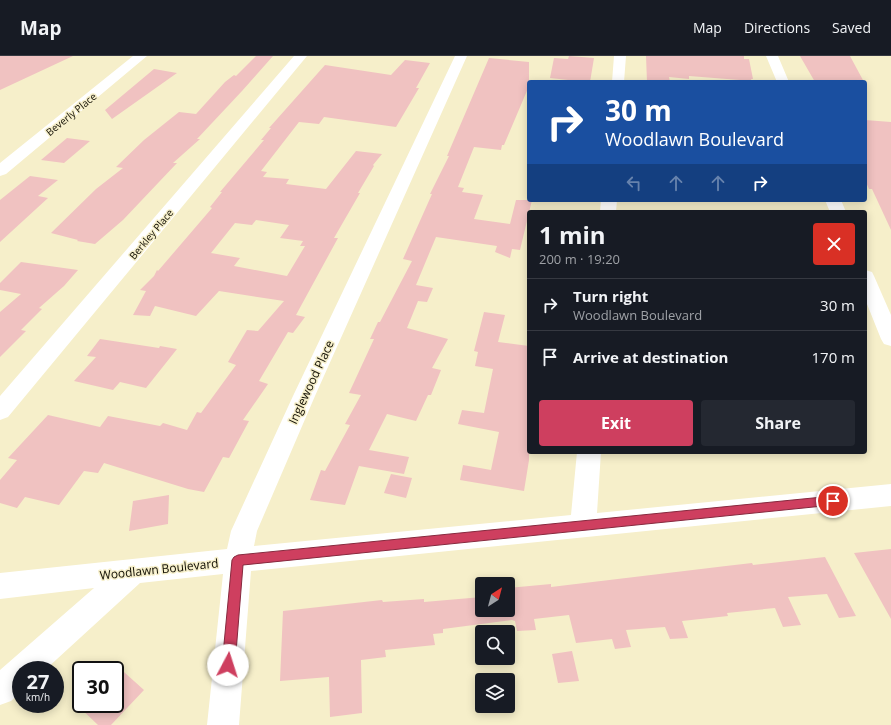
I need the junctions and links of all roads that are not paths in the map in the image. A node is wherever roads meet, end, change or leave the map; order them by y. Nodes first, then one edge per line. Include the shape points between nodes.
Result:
1 (141, 56) edge
2 (301, 56) edge
3 (461, 56) edge
4 (620, 56) edge
5 (772, 56) edge
6 (618, 80) edge
7 (782, 80) edge
8 (0, 171) edge
9 (867, 281) edge
10 (891, 339) edge
11 (0, 411) edge
12 (589, 454) edge
13 (891, 495) edge
14 (583, 526) junction
15 (238, 560) junction
16 (133, 572) junction
17 (0, 586) edge
18 (33, 661) edge
19 (12, 680) edge
20 (0, 690) edge
21 (223, 725) edge

1 - 8 street, Beverly Place
2 - 11 street, Berkley Place
3 - 15 street, Inglewood Place via 247,524
4 - 6 street
5 - 7 street
9 - 10 street
12 - 14 street
13 - 14 street, Woodlawn Boulevard
14 - 15 street, Woodlawn Boulevard
15 - 16 street, Woodlawn Boulevard
15 - 21 street, Inglewood Place
16 - 17 street, Woodlawn Boulevard
16 - 18 street
19 - 20 street

